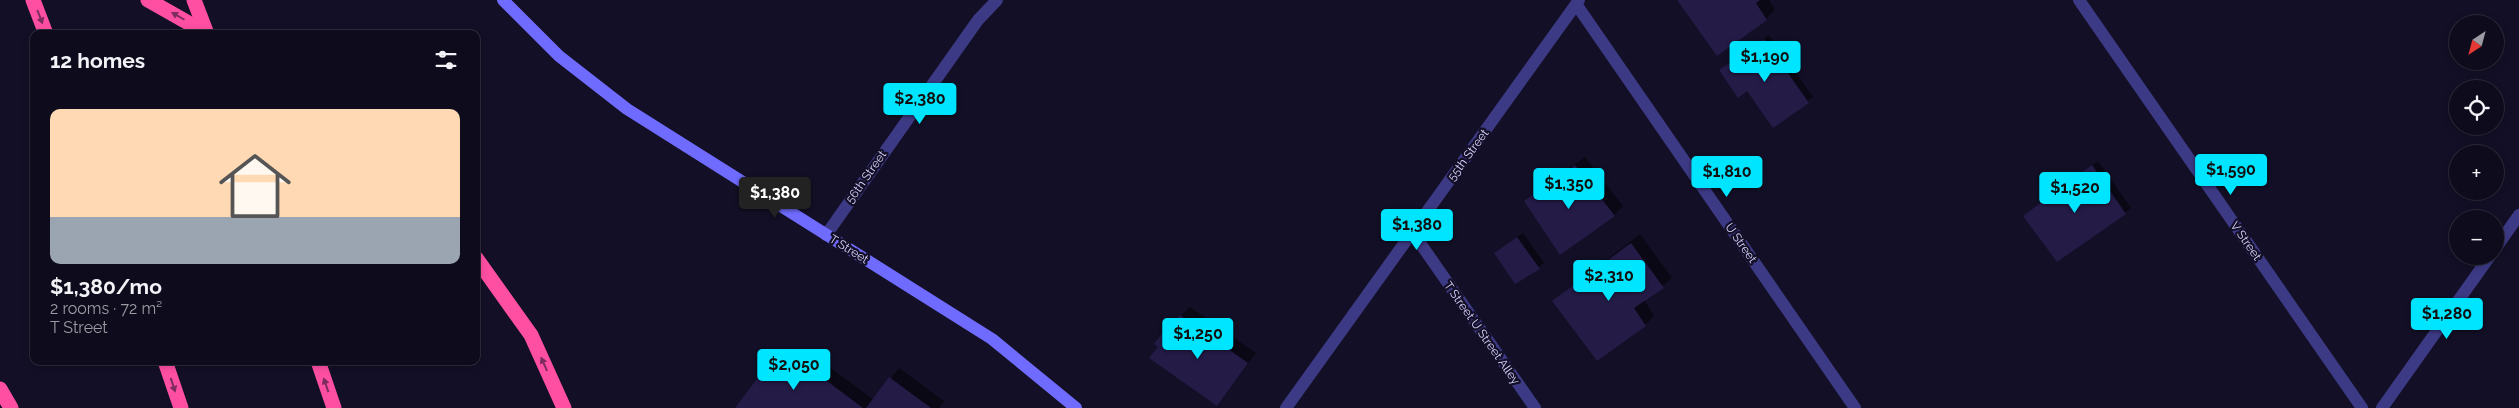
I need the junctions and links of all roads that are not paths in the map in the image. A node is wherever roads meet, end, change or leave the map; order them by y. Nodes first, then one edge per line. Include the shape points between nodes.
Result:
1 (33, 0) edge
2 (148, 0) edge
3 (194, 0) edge
4 (998, 0) edge
5 (2079, 0) edge
6 (1578, 2) edge
7 (510, 3) edge
8 (44, 30) edge
9 (201, 30) edge
10 (206, 30) edge
11 (2519, 215) edge
12 (1413, 233) junction
13 (826, 235) junction
14 (2504, 236) edge
15 (480, 264) edge
16 (2484, 265) edge
17 (166, 365) edge
18 (319, 365) edge
19 (0, 389) edge
20 (11, 408) edge
21 (181, 408) edge
22 (334, 408) edge
23 (564, 408) edge
24 (1076, 408) edge
25 (1286, 408) edge
26 (1534, 408) edge
27 (1855, 408) edge
28 (2362, 408) edge
29 (2382, 408) edge

1 -> 8 highway
9 -> 2 highway, bridge
3 - 10 highway
4 - 13 street, 56th Street via 978,20
5 - 28 street, V Street
6 - 12 street, 55th Street
6 - 27 street, U Street
7 - 13 street, T Street via 559,56 627,109
11 - 14 street
12 - 25 street, 55th Street
12 - 26 street, T Street U Street Alley
13 - 24 street, T Street via 992,339
23 -> 15 highway via 531,335
16 - 29 street
17 -> 21 highway
22 -> 18 highway
19 - 20 highway

